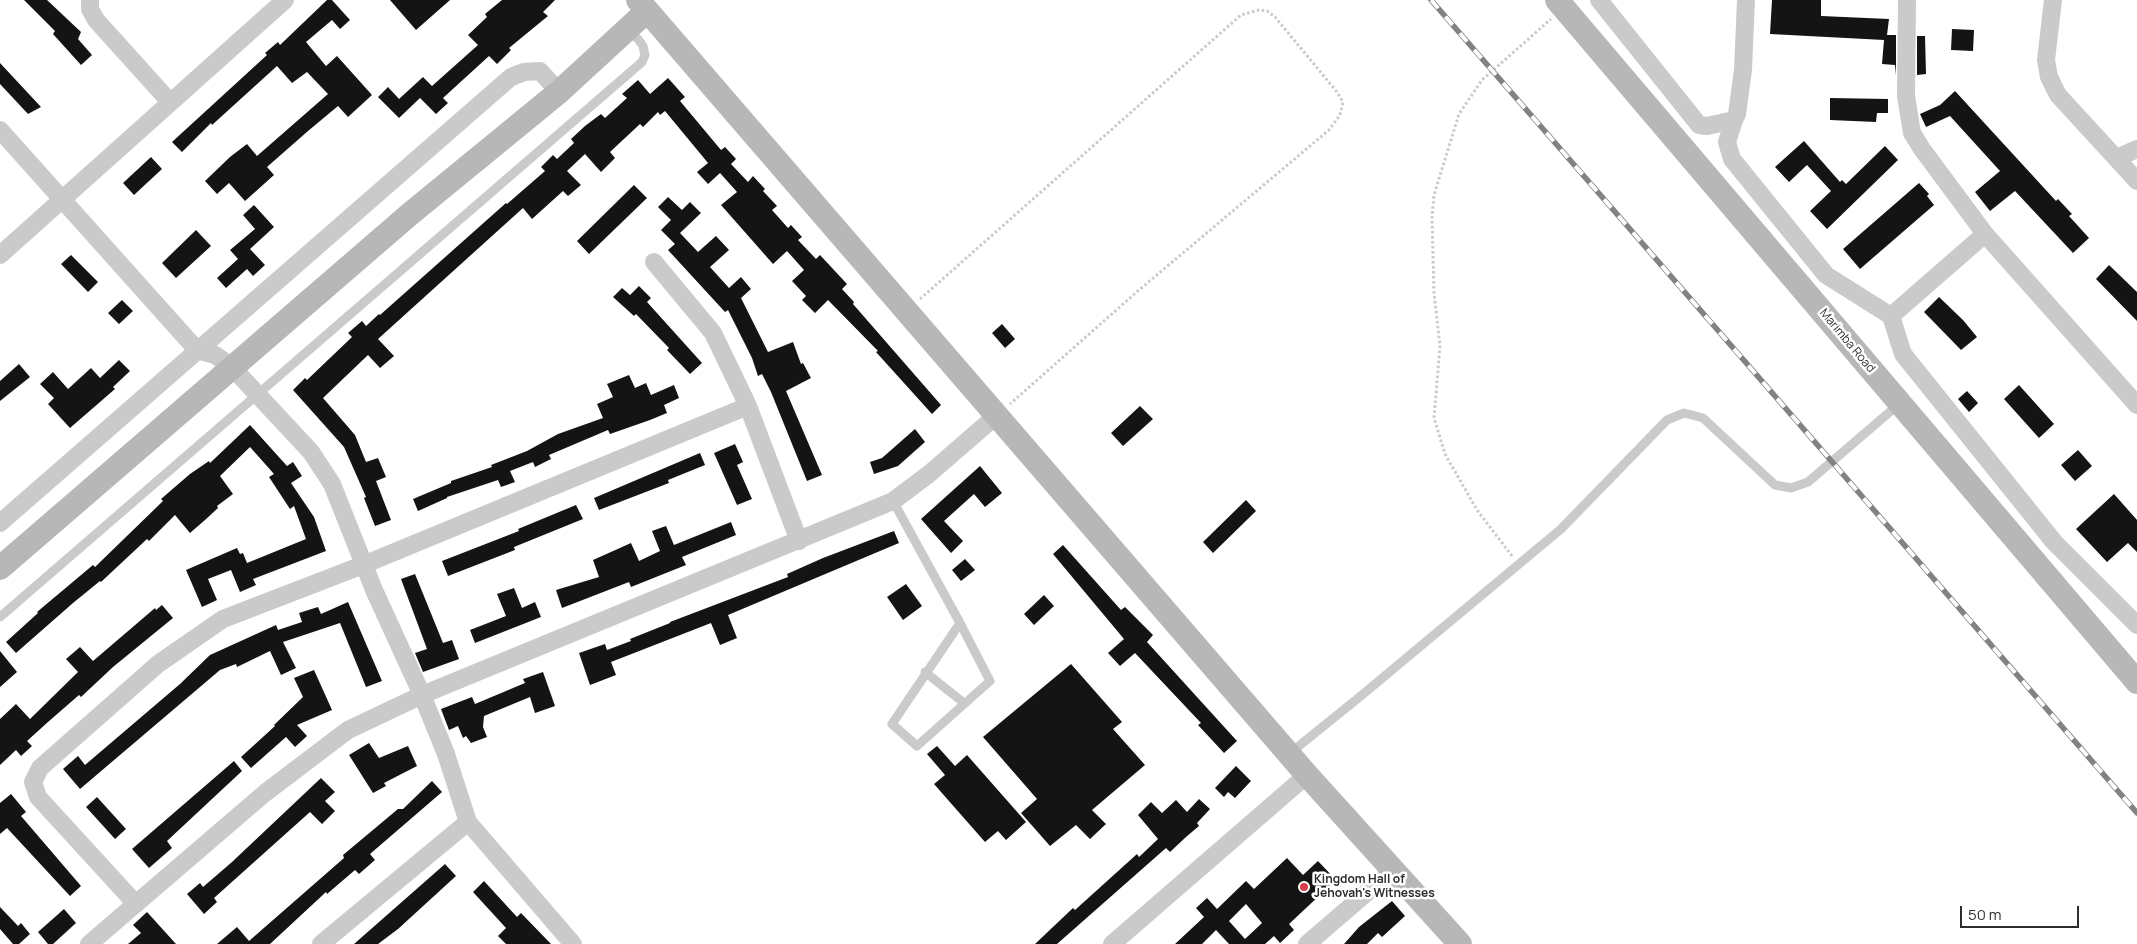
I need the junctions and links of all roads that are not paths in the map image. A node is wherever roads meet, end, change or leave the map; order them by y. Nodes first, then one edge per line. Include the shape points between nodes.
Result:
1 (90, 0) edge
2 (285, 0) edge
3 (1599, 0) edge
4 (1746, 0) edge
5 (1907, 0) edge
6 (2053, 0) edge
7 (1560, 4) edge
8 (642, 5) edge
9 (627, 31) junction
10 (559, 92) junction
11 (170, 102) junction
12 (1734, 120) junction
13 (0, 130) edge
14 (2137, 149) edge
15 (2117, 158) junction
16 (2137, 182) edge
17 (63, 200) junction
18 (1985, 234) junction
19 (0, 255) edge
20 (654, 262) dead end
21 (1891, 316) junction
22 (197, 350) junction
23 (231, 366) junction
24 (259, 394) junction
25 (1900, 404) junction
26 (2137, 405) edge
27 (748, 406) junction
28 (997, 414) junction
29 (893, 502) junction
30 (0, 523) edge
31 (799, 541) junction
32 (363, 565) junction
33 (0, 568) edge
34 (0, 617) edge
35 (960, 623) junction
36 (2137, 625) edge
37 (926, 672) junction
38 (2137, 682) edge
39 (422, 695) junction
40 (964, 703) junction
41 (1289, 754) junction
42 (1307, 775) junction
43 (468, 822) junction
44 (1394, 870) junction
45 (136, 904) junction
46 (89, 944) edge
47 (321, 944) edge
48 (573, 944) edge
49 (1112, 944) edge
50 (1307, 944) edge
51 (1460, 944) edge

1 - 11 street via 90,9 96,20
2 - 11 street
3 - 12 street via 1700,124 1707,126
4 - 12 street via 1745,59
5 - 18 street via 1906,96 1912,133
6 - 15 street via 2046,60 2049,77 2058,95
7 - 25 street, Marimba Road
8 - 9 street
8 - 28 street
9 - 10 street
9 - 24 lane via 643,46 645,55 642,62
10 - 22 street via 540,71 511,77
10 - 23 street
11 - 17 street
12 - 21 street via 1727,142 1732,159 1826,275
13 - 17 street
14 - 15 street
15 - 16 street
17 - 19 street
17 - 22 street
18 - 21 street
18 - 26 street
20 - 27 street via 713,333
21 - 36 street via 1903,354 2054,542
22 - 23 street via 215,355
22 - 30 street
23 - 24 street
23 - 33 street
24 - 32 street via 311,452 332,484
24 - 34 lane
25 - 38 street, Marimba Road
25 - 41 lane via 1808,482 1791,488 1775,485 1703,418 1684,413 1667,420 1561,528
27 - 31 street
27 - 32 street
28 - 29 street
28 - 41 street
29 - 31 street
29 - 35 lane
31 - 39 street
32 - 39 street
32 - 45 street via 223,619 158,664 40,768 33,782 38,797
35 - 37 lane
35 - 40 lane via 990,681
37 - 40 lane
37 - 40 lane via 892,724 917,746
39 - 43 street
39 - 45 street via 348,730 266,793
41 - 42 street
42 - 44 street
42 - 49 street
43 - 47 street
43 - 48 street
44 - 50 street
44 - 51 street
45 - 46 street

